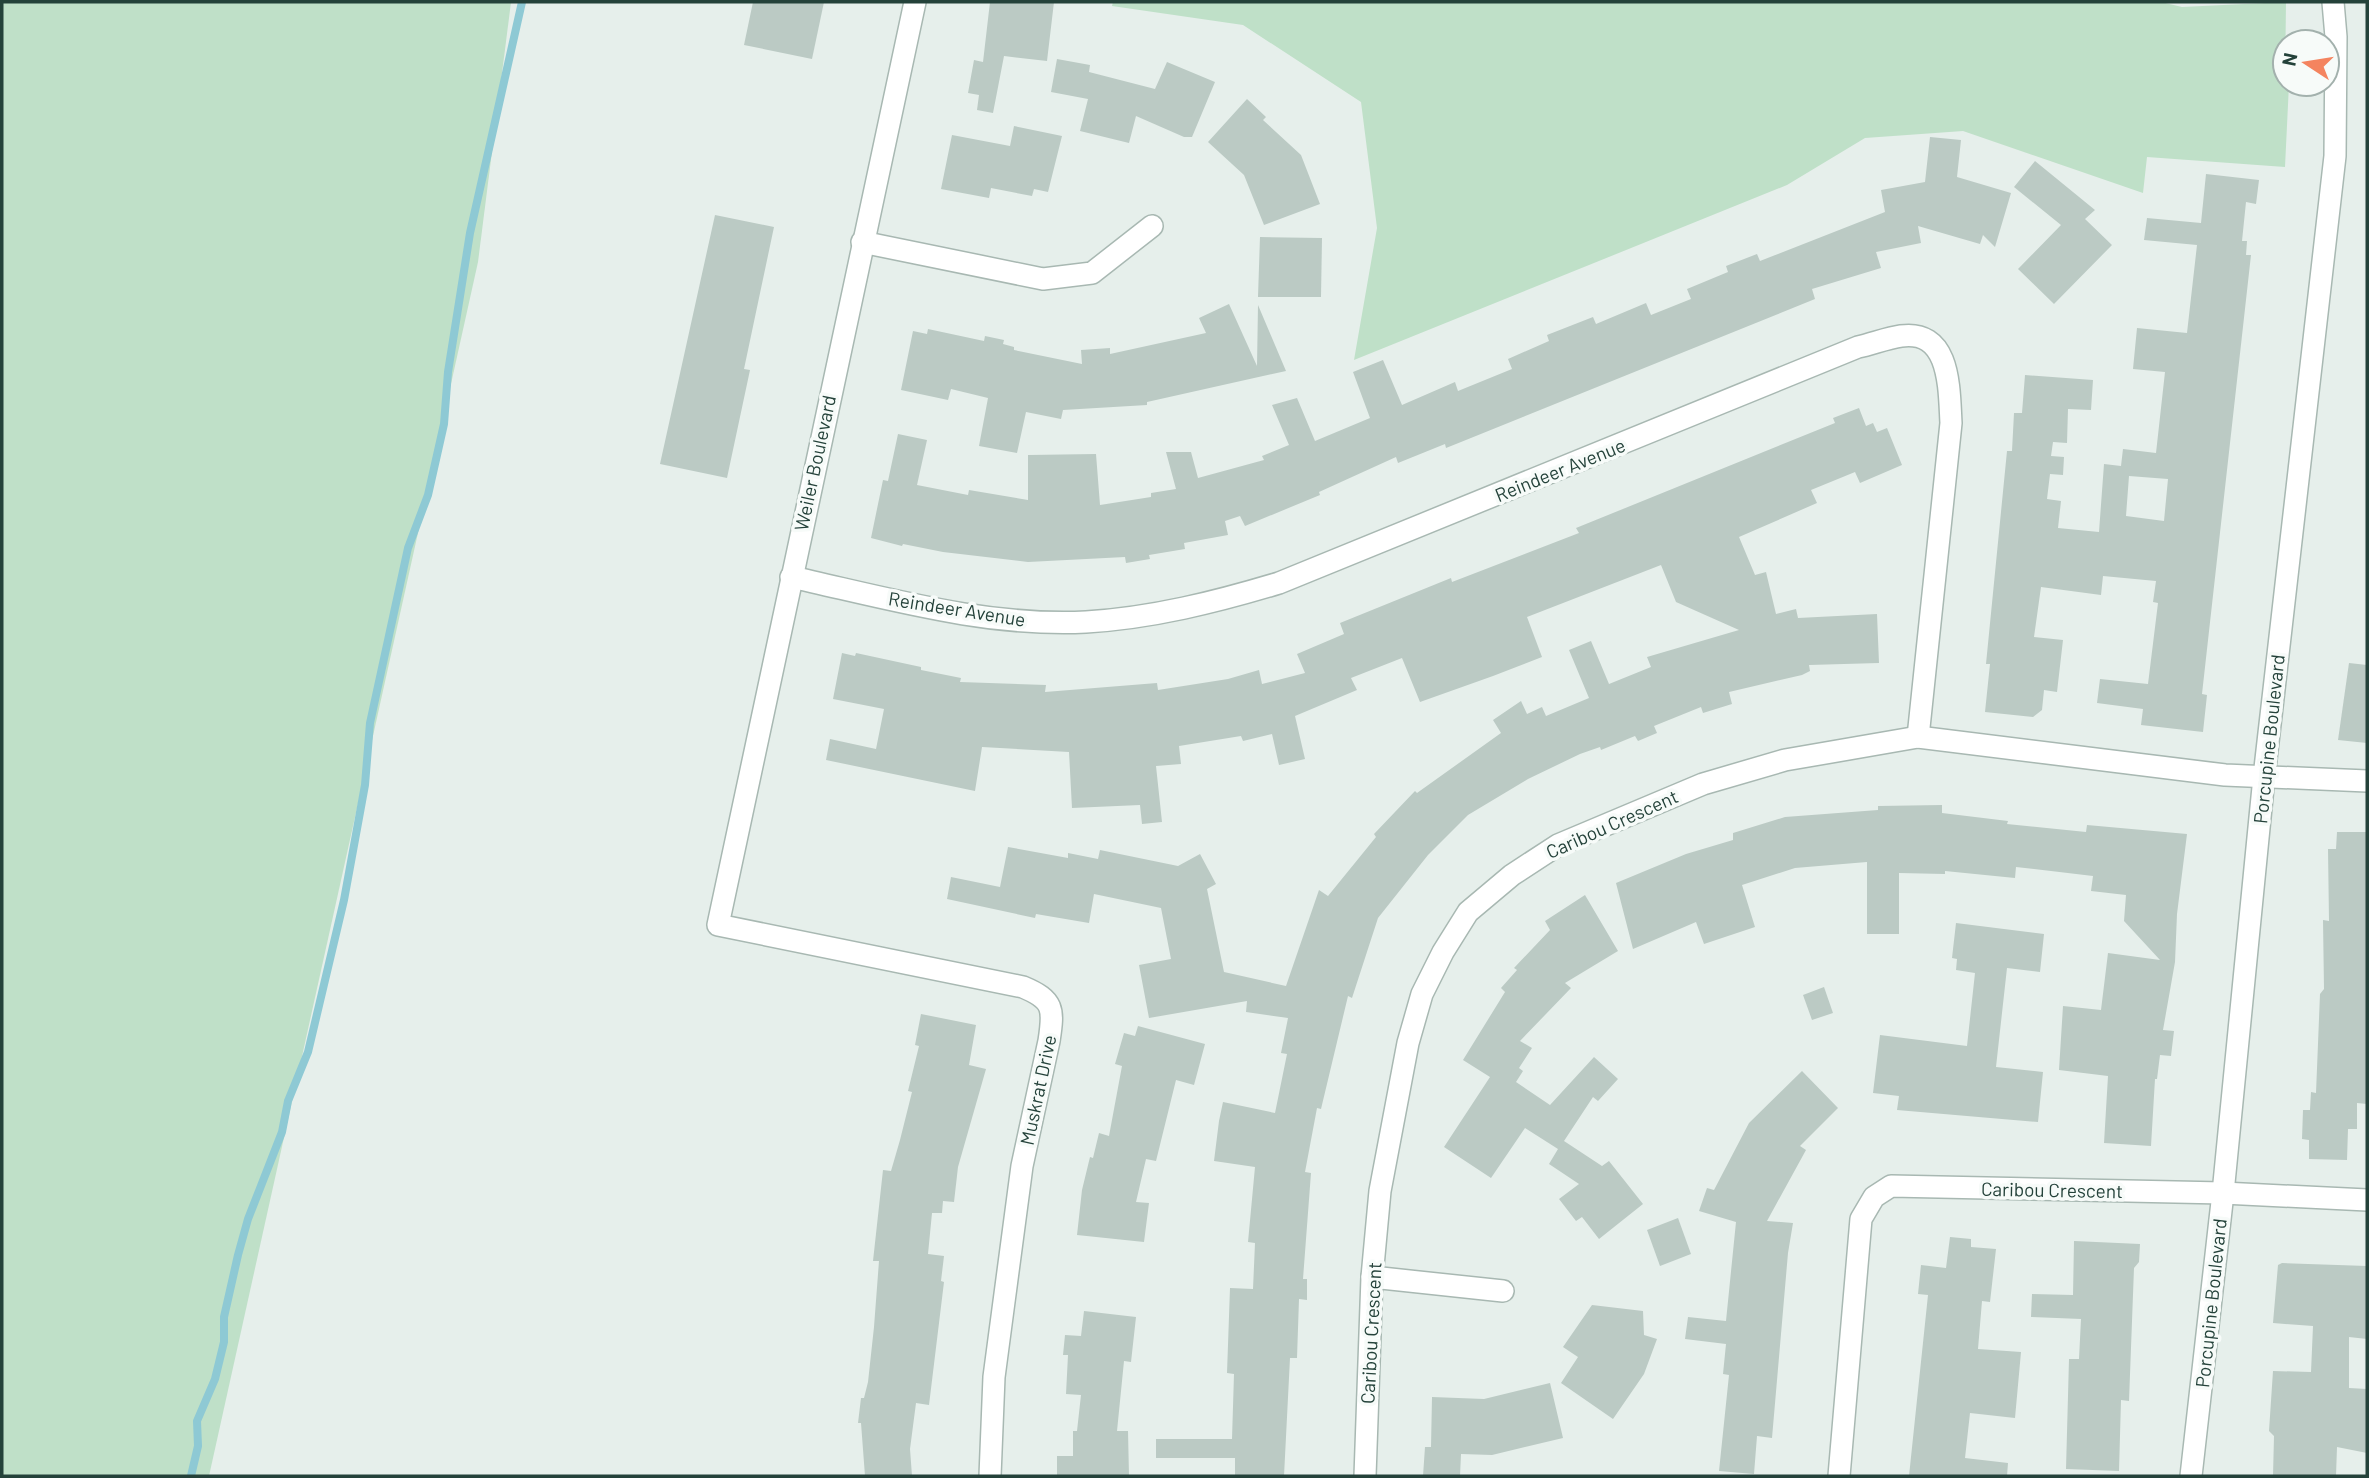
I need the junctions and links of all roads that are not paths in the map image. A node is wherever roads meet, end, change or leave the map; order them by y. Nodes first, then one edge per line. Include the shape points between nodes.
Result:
1 (915, 2) edge
2 (2333, 2) edge
3 (1152, 226) dead end
4 (862, 242) junction
5 (790, 577) junction
6 (1918, 737) junction
7 (2264, 777) junction
8 (2367, 781) edge
9 (718, 925) joint
10 (2223, 1193) junction
11 (2367, 1200) edge
12 (1372, 1277) junction
13 (1503, 1291) dead end
14 (990, 1476) edge
15 (1365, 1476) edge
16 (1839, 1476) edge
17 (2192, 1476) edge

1 - 4 street, Weiler Boulevard
2 - 7 street, Porcupine Boulevard via 2335,156
3 - 4 street via 1092,273 1043,279
4 - 5 street, Weiler Boulevard
5 - 6 street, Reindeer Avenue via 948,611 1030,621 1123,618 1209,604 1279,583 1855,348 1903,335 1922,337 1934,344 1949,378 1951,423
5 - 9 street, Weiler Boulevard
6 - 7 street, Caribou Crescent
6 - 12 street, Caribou Crescent via 1785,760 1703,784 1558,845 1468,912 1422,994 1408,1043 1380,1191
7 - 8 street, Caribou Crescent
7 - 10 street, Porcupine Boulevard
9 - 14 street, Muskrat Drive via 1023,987 1040,994 1051,1007 1049,1041 1022,1166 994,1377
10 - 11 street, Caribou Crescent
10 - 16 street, Caribou Crescent via 1891,1186 1874,1197 1861,1219
10 - 17 street, Porcupine Boulevard
12 - 13 street
12 - 15 street, Caribou Crescent

